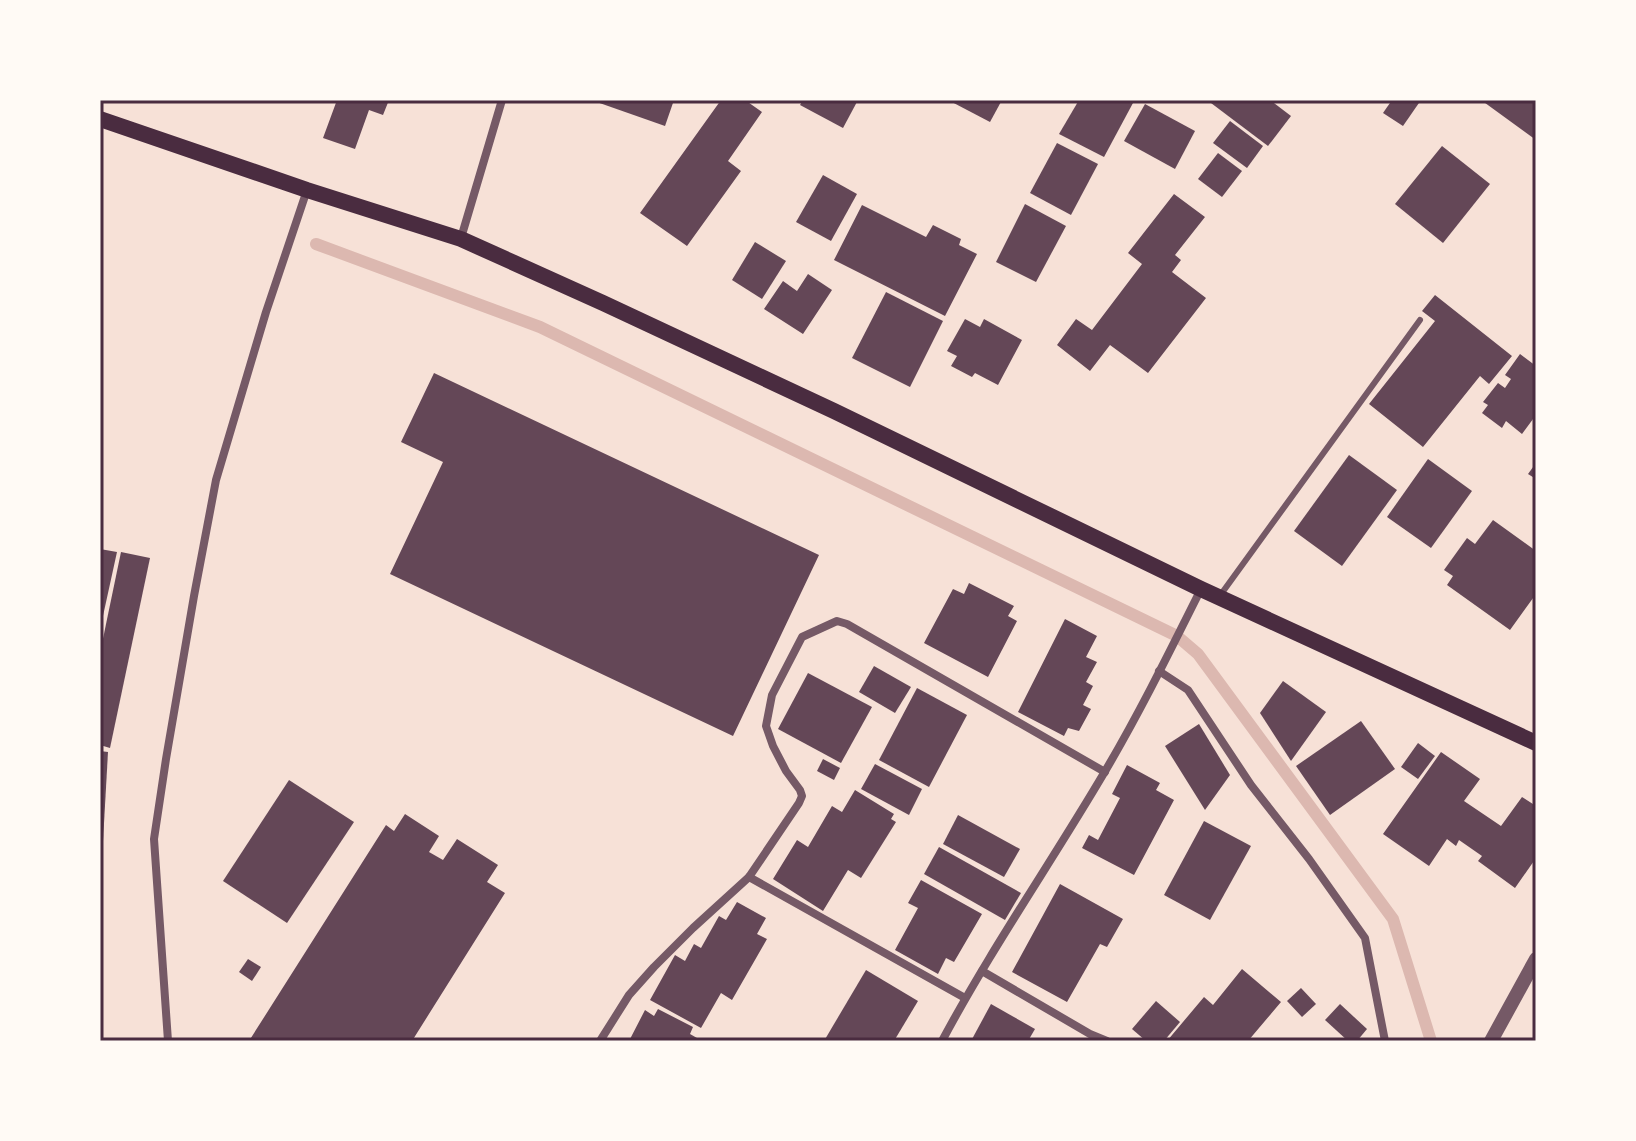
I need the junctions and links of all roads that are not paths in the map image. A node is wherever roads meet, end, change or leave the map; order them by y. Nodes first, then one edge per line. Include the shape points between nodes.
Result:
1 (502, 100) edge
2 (100, 119) edge
3 (307, 190) junction
4 (461, 239) junction
5 (1420, 320) dead end
6 (1201, 589) junction
7 (1219, 597) junction
8 (1159, 671) junction
9 (1536, 743) edge
10 (1105, 772) junction
11 (749, 877) junction
12 (1536, 959) edge
13 (982, 971) junction
14 (965, 998) junction
15 (168, 1041) edge
16 (600, 1041) edge
17 (942, 1041) edge
18 (1107, 1041) edge
19 (1385, 1041) edge
20 (1491, 1041) edge

1 - 4 street
2 - 3 main road
3 - 4 main road
3 - 15 street via 216,480 169,744 154,839
4 - 6 main road
5 - 7 lane
6 - 7 main road
6 - 8 street
7 - 9 main road
8 - 10 street
8 - 19 street via 1188,690 1365,938
10 - 11 street via 837,621 802,637 772,695 766,726 802,796
10 - 13 street
11 - 14 street
11 - 16 street via 654,967
12 - 20 street
13 - 14 street
13 - 18 street
14 - 17 street

